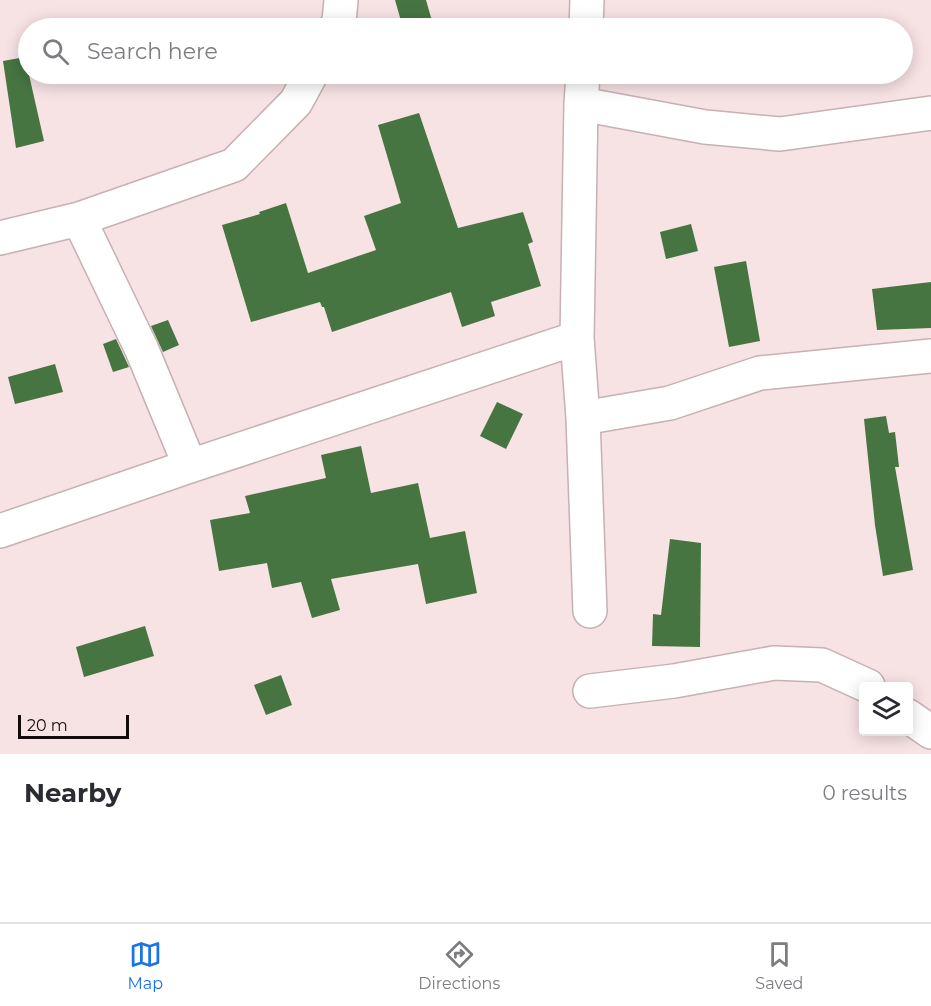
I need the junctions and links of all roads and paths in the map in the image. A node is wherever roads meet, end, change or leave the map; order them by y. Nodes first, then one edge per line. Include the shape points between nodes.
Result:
1 (341, 0) edge
2 (587, 0) edge
3 (339, 18) edge
4 (586, 18) edge
5 (306, 84) edge
6 (582, 89) edge
7 (931, 112) edge
8 (79, 219) junction
9 (0, 238) edge
10 (578, 338) junction
11 (931, 356) edge
12 (583, 418) junction
13 (190, 466) junction
14 (0, 531) edge
15 (590, 610) dead end
16 (859, 682) edge
17 (590, 691) dead end
18 (913, 719) edge
19 (931, 732) edge

1 - 3 street
2 - 4 street
5 - 8 street via 296,102 234,165
6 - 7 street via 705,127 780,134
6 - 10 street
8 - 9 street
8 - 13 street via 142,350
10 - 12 street
10 - 13 street
11 - 12 street via 760,373 670,403
12 - 15 street
13 - 14 street
16 - 17 street via 822,664 774,663
18 - 19 street

